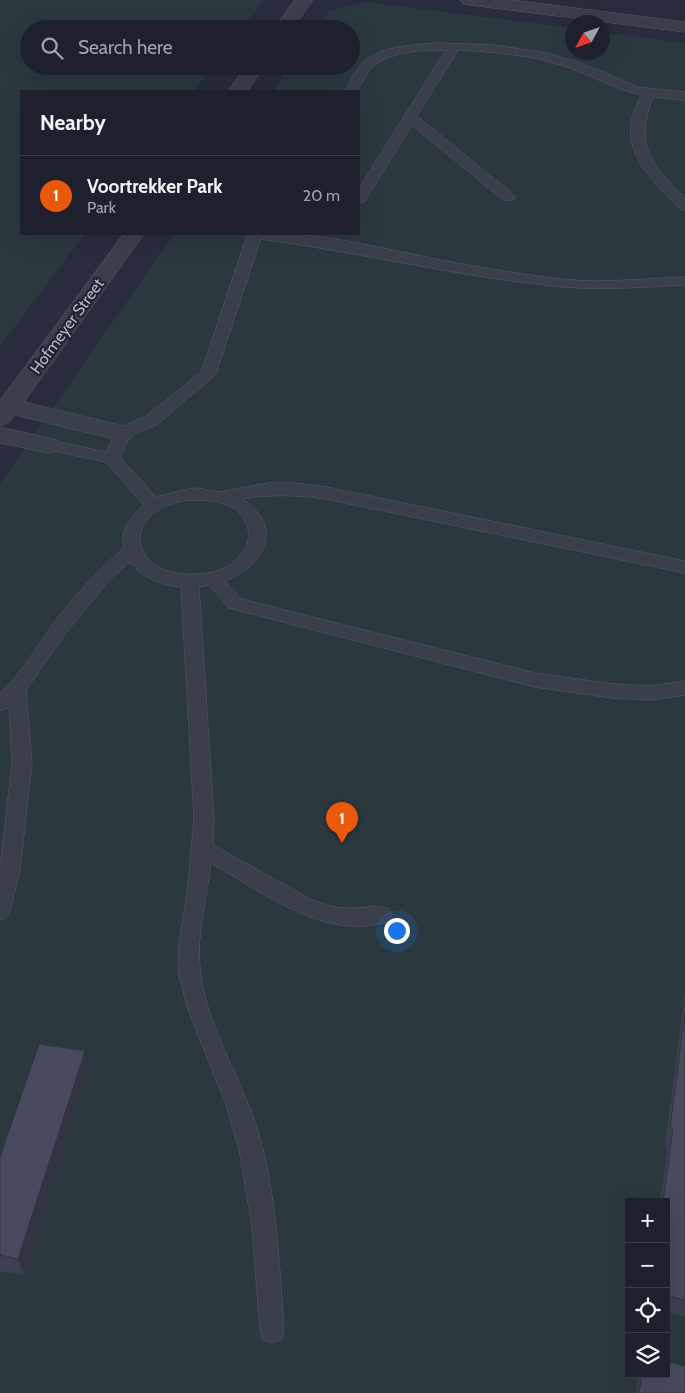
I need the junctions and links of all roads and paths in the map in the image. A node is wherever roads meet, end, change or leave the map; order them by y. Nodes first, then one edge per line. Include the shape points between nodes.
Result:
1 (304, 0) edge
2 (470, 0) edge
3 (290, 20) edge
4 (685, 27) edge
5 (454, 47) junction
6 (250, 75) edge
7 (239, 90) edge
8 (353, 90) edge
9 (648, 93) junction
10 (685, 96) edge
11 (410, 117) junction
12 (360, 197) edge
13 (508, 197) dead end
14 (685, 206) edge
15 (133, 235) edge
16 (255, 235) edge
17 (271, 235) edge
18 (334, 239) edge
19 (685, 281) edge
20 (4, 412) edge
21 (123, 433) junction
22 (0, 435) edge
23 (49, 445) joint
24 (111, 458) junction
25 (219, 497) junction
26 (154, 505) junction
27 (132, 551) junction
28 (685, 567) edge
29 (213, 579) junction
30 (190, 582) junction
31 (685, 688) edge
32 (17, 689) junction
33 (0, 704) edge
34 (203, 849) junction
35 (0, 911) edge
36 (382, 915) dead end
37 (272, 1331) dead end

1 - 3 street
2 - 4 street
5 - 8 lane via 410,49 381,56 364,68
5 - 9 lane via 541,56
5 - 11 lane
6 - 7 street
9 - 10 lane
9 - 14 lane via 637,126 638,140 645,159 658,178
11 - 12 lane
11 - 13 lane
15 - 20 street, Hofmeyer Street
16 - 21 lane via 208,374 152,420
17 - 18 lane
18 - 19 lane via 461,268 552,282 594,285
20 - 21 street
21 - 24 lane
22 - 23 street
23 - 24 lane
24 - 26 lane
25 - 26 lane via 189,495
25 - 28 lane via 269,489 326,493
25 - 29 lane via 238,504 252,515 258,529 258,545 249,559 233,572
26 - 27 lane via 138,518 131,534
27 - 30 lane via 144,566 164,578
27 - 32 lane via 105,574 75,609
29 - 30 lane
29 - 31 lane via 235,604 535,680 613,691 651,693
30 - 34 lane
32 - 33 lane
32 - 35 lane via 22,763 10,870
34 - 36 lane via 305,906 328,915
34 - 37 lane via 189,968 195,1002 238,1106 252,1155 259,1190

